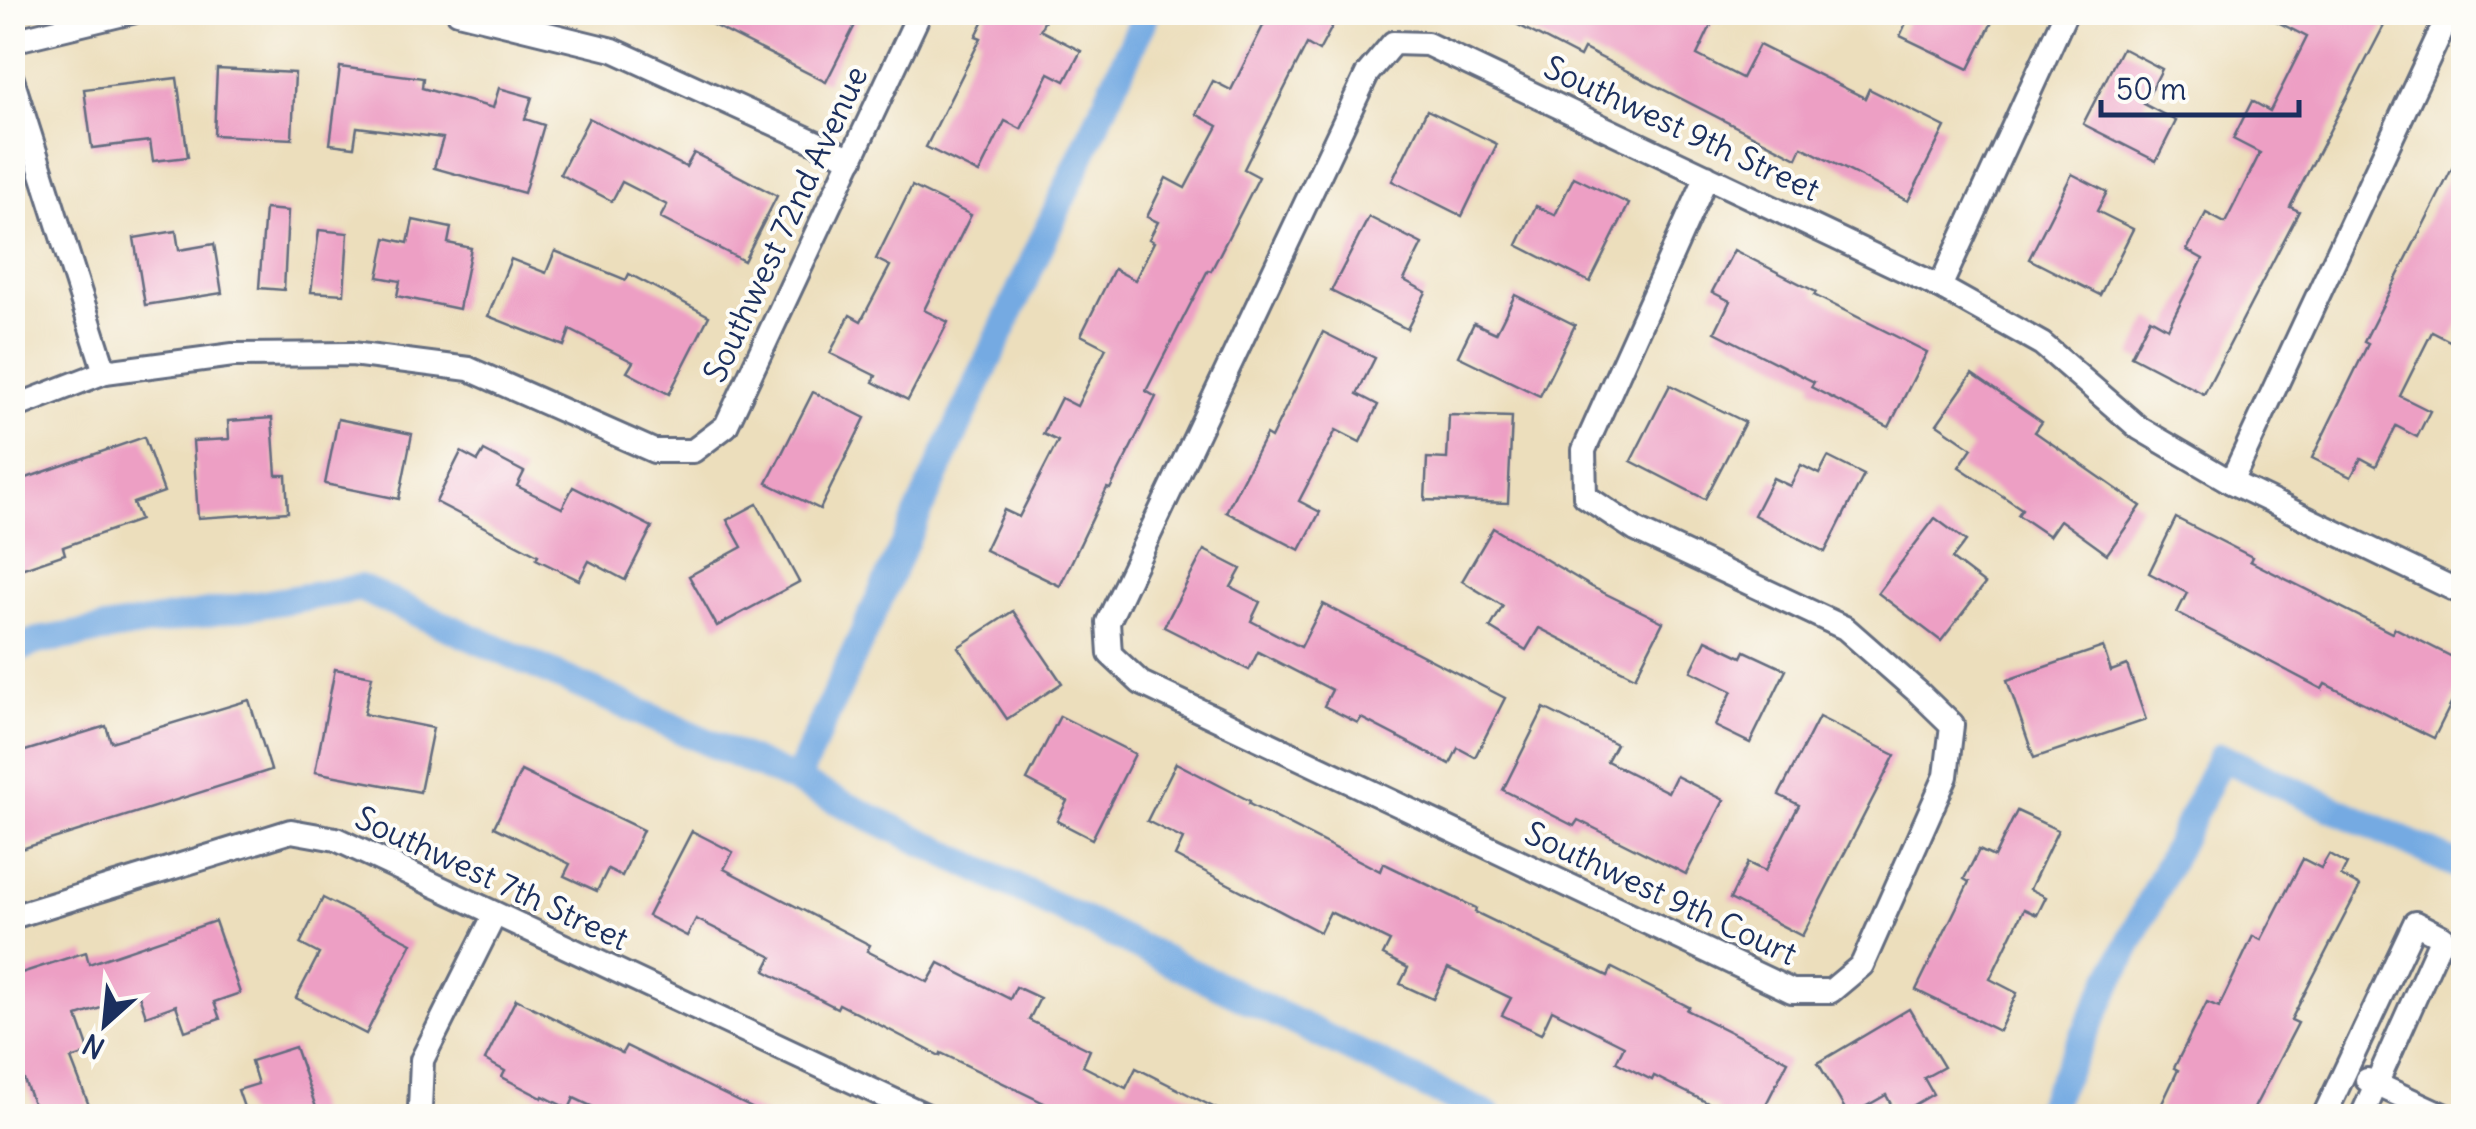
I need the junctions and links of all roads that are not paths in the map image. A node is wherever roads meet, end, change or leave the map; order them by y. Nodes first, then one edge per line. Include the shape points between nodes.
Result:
1 (132, 12) edge
2 (458, 12) edge
3 (920, 12) edge
4 (2066, 12) edge
5 (2450, 12) edge
6 (12, 41) edge
7 (1392, 43) joint
8 (12, 79) edge
9 (852, 160) junction
10 (1707, 176) junction
11 (1940, 287) junction
12 (105, 372) junction
13 (12, 408) edge
14 (2231, 482) junction
15 (2464, 594) edge
16 (495, 914) junction
17 (12, 918) edge
18 (2346, 1070) junction
19 (2377, 1084) junction
20 (423, 1116) edge
21 (926, 1116) edge
22 (2324, 1116) edge
23 (2362, 1116) edge
24 (2445, 1116) edge

1 - 6 street
2 - 9 street via 614,50
3 - 9 street, Southwest 72nd Avenue
4 - 11 street
5 - 14 street
7 - 10 street, Southwest 9th Street via 1427,44
7 - 10 street, Southwest 9th Court via 1367,74 1108,622 1110,654 1141,684 1792,992 1831,991 1862,965 1946,776 1952,726 1845,628 1636,530 1585,496 1584,450
8 - 12 street
9 - 12 street, Southwest 72nd Avenue via 726,426 693,451 654,451 469,369 312,354 233,355
10 - 11 street, Southwest 9th Street
11 - 14 street, Southwest 9th Street via 2042,344 2139,428
12 - 13 street
14 - 15 street
16 - 17 street, Southwest 7th Street via 336,839 291,831
16 - 20 street via 422,1060
16 - 21 street, Southwest 7th Street
18 - 19 street
18 - 19 street via 2415,923 2442,936
18 - 22 street
19 - 23 street
19 - 24 street

